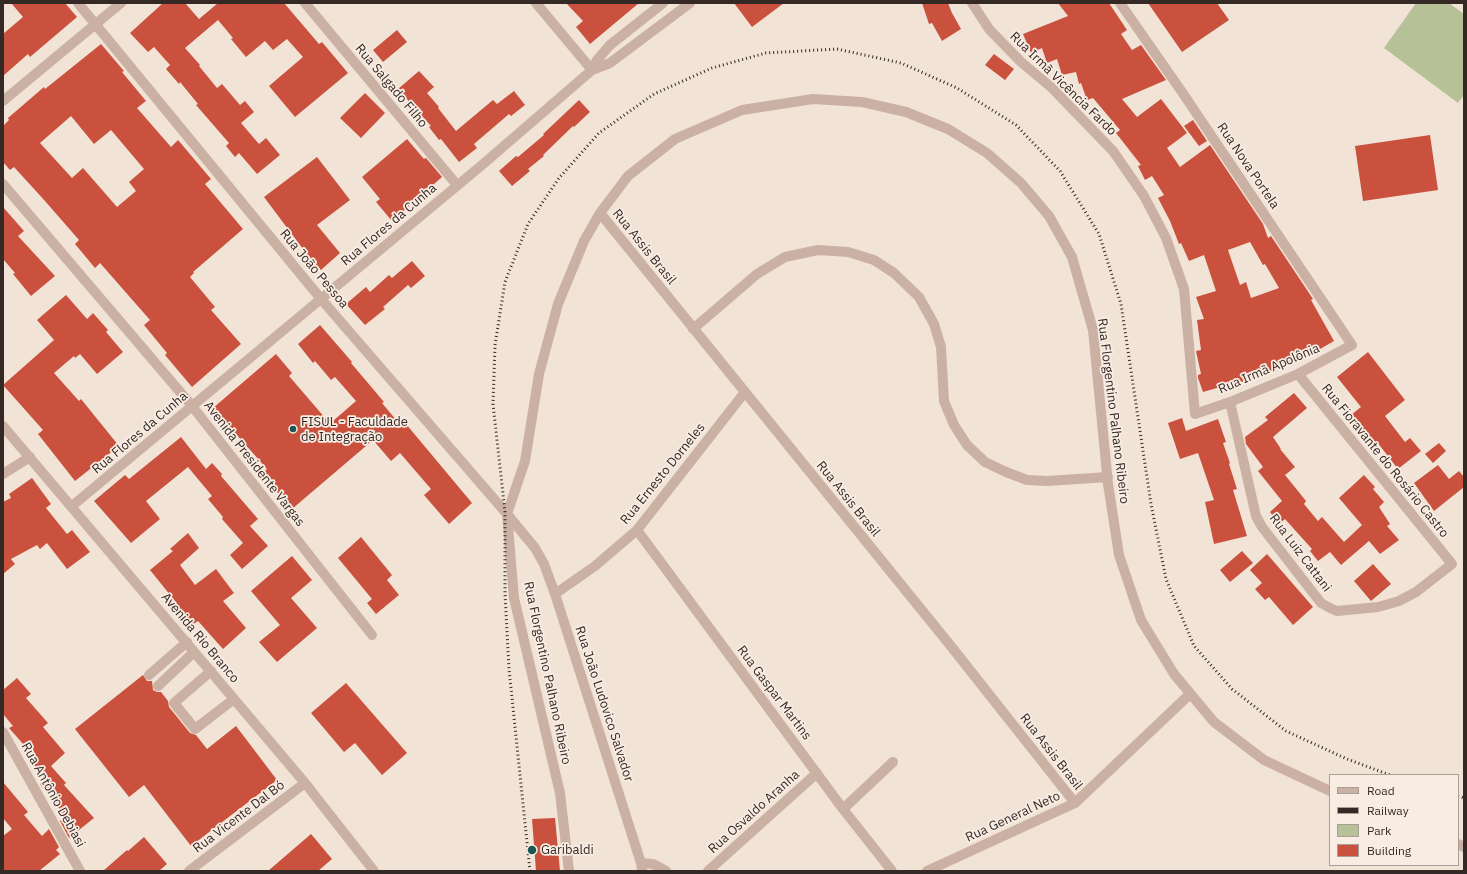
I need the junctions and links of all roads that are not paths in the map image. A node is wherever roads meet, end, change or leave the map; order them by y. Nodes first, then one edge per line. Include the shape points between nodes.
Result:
1 (78, 3) edge
2 (121, 3) edge
3 (305, 3) edge
4 (536, 3) edge
5 (663, 3) edge
6 (690, 3) edge
7 (972, 3) edge
8 (1120, 3) edge
9 (96, 25) junction
10 (592, 70) junction
11 (3, 102) edge
12 (3, 184) edge
13 (457, 185) junction
14 (600, 212) junction
15 (321, 299) junction
16 (693, 329) junction
17 (1352, 345) joint
18 (1298, 374) junction
19 (745, 392) junction
20 (1230, 402) junction
21 (192, 406) junction
22 (1195, 414) joint
23 (3, 426) edge
24 (30, 456) junction
25 (3, 474) edge
26 (1108, 477) junction
27 (72, 506) junction
28 (507, 514) junction
29 (637, 530) junction
30 (535, 548) joint
31 (1452, 564) joint
32 (555, 594) junction
33 (372, 635) dead end
34 (187, 642) junction
35 (194, 652) junction
36 (211, 671) junction
37 (149, 675) dead end
38 (158, 686) dead end
39 (1190, 694) junction
40 (234, 699) junction
41 (3, 732) edge
42 (893, 762) dead end
43 (817, 772) junction
44 (305, 783) junction
45 (1329, 791) edge
46 (1075, 803) junction
47 (843, 808) junction
48 (641, 867) edge
49 (80, 871) edge
50 (189, 871) edge
51 (374, 871) edge
52 (569, 871) edge
53 (666, 871) edge
54 (708, 871) edge
55 (892, 871) edge
56 (927, 871) edge

1 - 9 street, Rua João Pessoa
2 - 9 street
3 - 13 street, Rua Salgado Filho
4 - 10 street
5 - 10 street, Rua Flores da Cunha via 602,53
6 - 10 street, Rua Flores da Cunha via 610,63
7 - 22 street, Rua Irmã Vicência Fardo via 989,29 1021,62 1052,88 1113,151 1144,196 1166,238 1184,289
8 - 17 street, Rua Nova Portela
9 - 11 street
9 - 15 street, Rua João Pessoa
10 - 13 street, Rua Flores da Cunha
12 - 21 street, Avenida Presidente Vargas
13 - 15 street, Rua Flores da Cunha
14 - 16 street, Rua Assis Brasil
14 - 26 street, Rua Florgentino Palhano Ribeiro via 628,176 675,139 742,110 813,99 862,102 906,112 948,129 987,153 1022,183 1049,216 1072,257 1092,330
14 - 28 street, Rua Florgentino Palhano Ribeiro via 584,241 558,304 539,374 525,462
15 - 21 street, Rua Flores da Cunha
15 - 28 street, Rua João Pessoa
16 - 19 street, Rua Assis Brasil
16 - 26 street via 757,274 785,257 818,250 848,252 874,260 894,273 919,297 934,324 941,347 944,400 954,425 967,445 985,462 1027,480
17 - 18 street, Rua Irmã Apolônia
18 - 20 street, Rua Irmã Apolônia
18 - 31 street, Rua Fioravante do Rosário Castro
19 - 29 street, Rua Ernesto Dorneles
19 - 46 street, Rua Assis Brasil
20 - 22 street, Rua Irmã Apolônia
20 - 31 street, Rua Luiz Cattani via 1256,516 1321,602 1337,611 1378,607 1416,592
21 - 27 street, Rua Flores da Cunha
21 - 33 street, Avenida Presidente Vargas
23 - 24 street, Avenida Rio Branco
24 - 25 street
24 - 27 street, Avenida Rio Branco
26 - 39 street, Rua Florgentino Palhano Ribeiro via 1119,555 1141,620 1174,674
27 - 34 street, Avenida Rio Branco
28 - 30 street, Rua João Pessoa
28 - 52 street, Rua Florgentino Palhano Ribeiro via 514,598 560,793
29 - 32 street, Rua Ernesto Dorneles via 596,566
29 - 43 street, Rua Gaspar Martins
30 - 32 street, Rua João Ludovico Salvador
32 - 48 street, Rua João Ludovico Salvador
34 - 35 street, Avenida Rio Branco
34 - 37 street
35 - 36 street, Avenida Rio Branco
35 - 38 street
36 - 40 street, Avenida Rio Branco
36 - 40 street via 174,703 196,729
39 - 45 street, Rua Florgentino Palhano Ribeiro via 1214,722 1264,760
39 - 46 street, Rua General Neto
40 - 44 street, Avenida Rio Branco
41 - 49 street, Rua Antônio Debiasi
42 - 47 street
43 - 47 street, Rua Gaspar Martins
43 - 54 street, Rua Osvaldo Aranha
44 - 50 street, Rua Vicente Dal Bó
44 - 51 street, Avenida Rio Branco
46 - 56 street, Rua General Neto
47 - 55 street, Rua Gaspar Martins
48 - 53 street via 654,864

